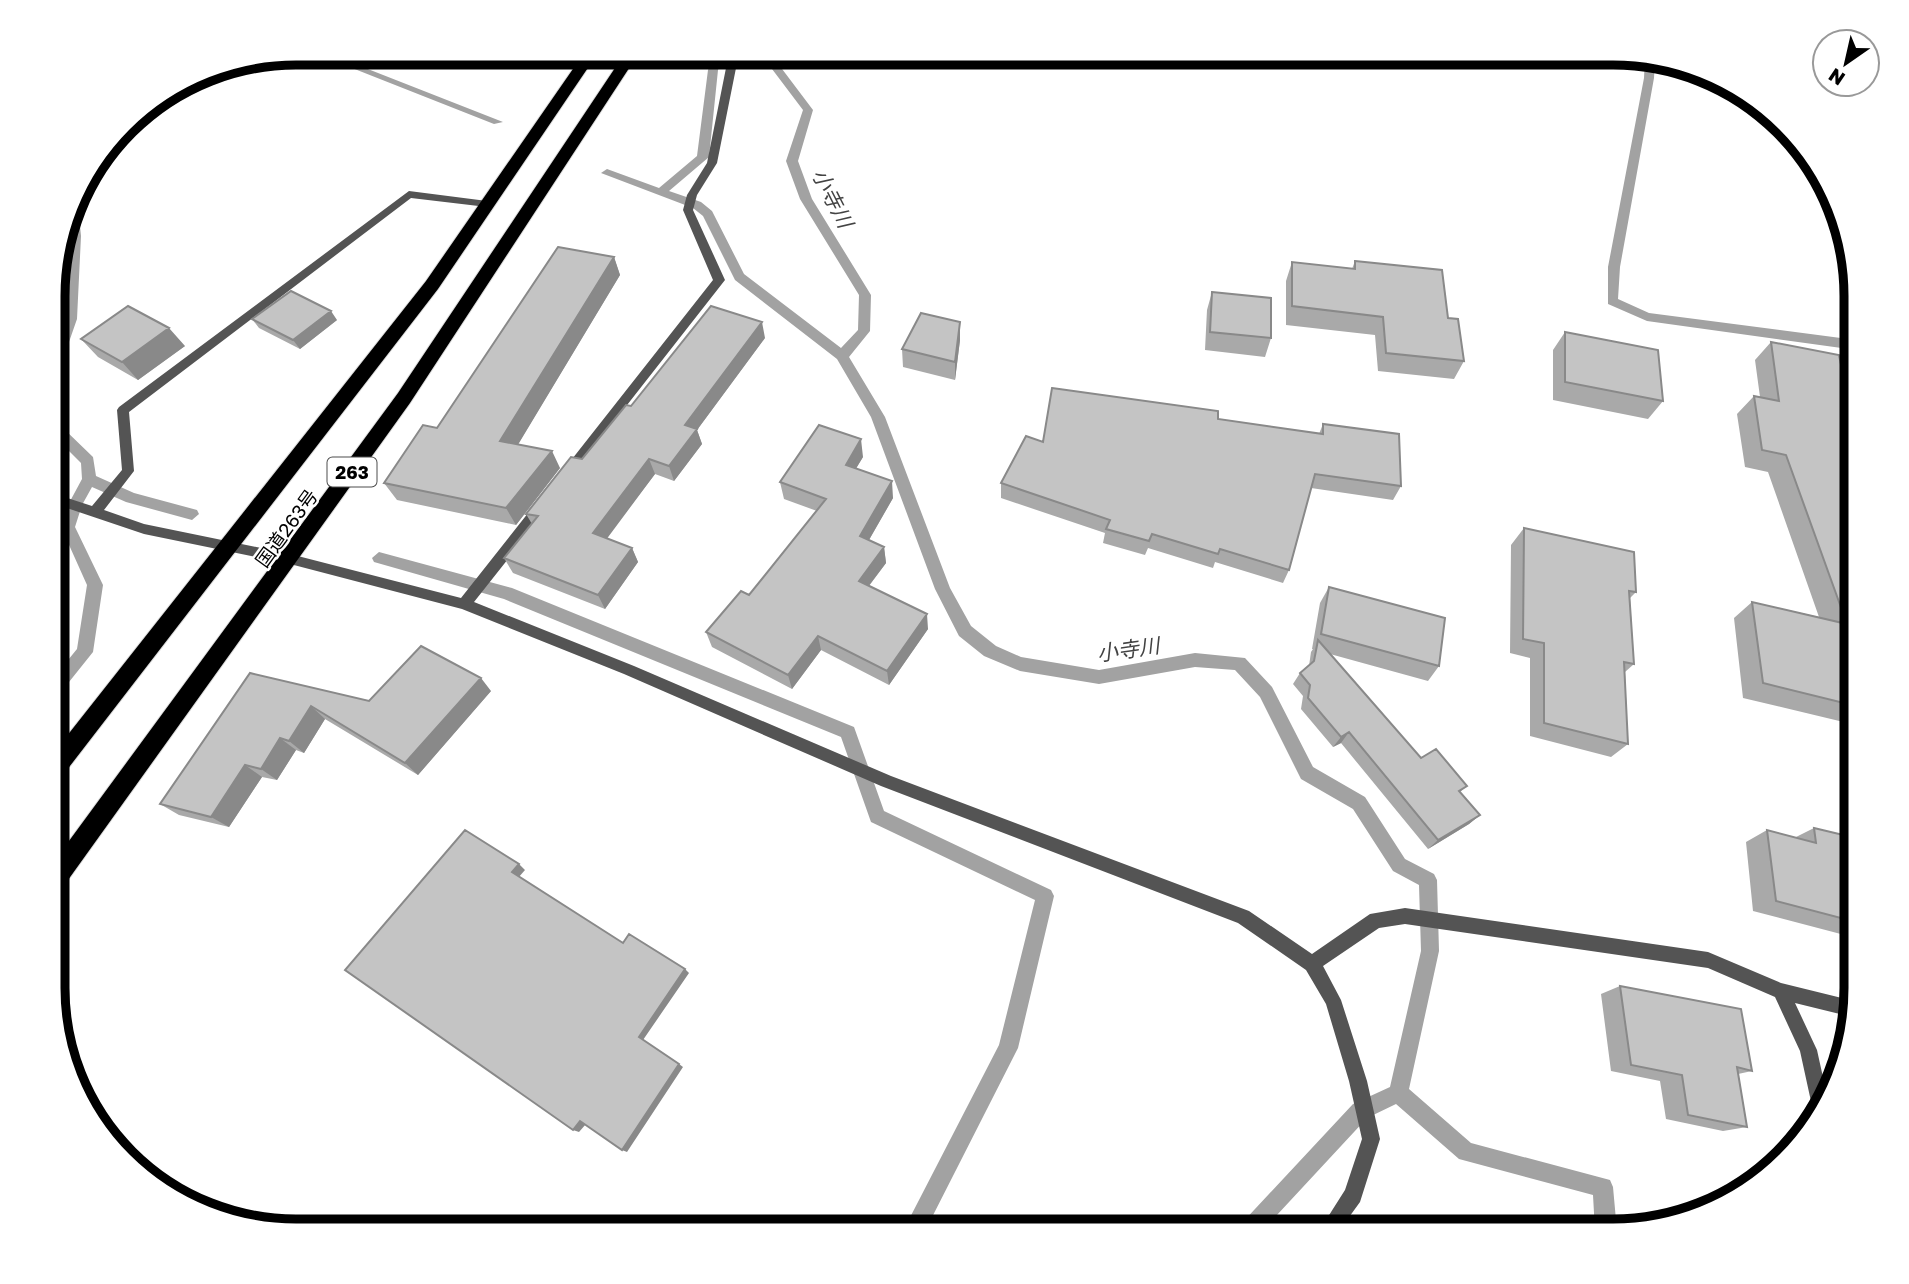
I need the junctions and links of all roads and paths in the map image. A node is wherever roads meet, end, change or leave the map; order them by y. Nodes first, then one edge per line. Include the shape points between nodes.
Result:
1 (582, 65) edge
2 (623, 65) edge
3 (731, 65) edge
4 (488, 204) junction
5 (560, 482) edge
6 (552, 493) edge
7 (65, 502) edge
8 (95, 512) junction
9 (227, 546) junction
10 (290, 559) junction
11 (464, 604) junction
12 (65, 755) edge
13 (65, 866) edge
14 (1312, 964) junction
15 (1782, 991) junction
16 (1844, 1006) edge
17 (1818, 1094) edge
18 (1336, 1219) edge

1 - 4 highway, 国道263号 / 263
2 - 10 highway, 国道263号 / 263 via 412,386
3 - 5 street via 712,163 688,210 719,280
4 - 8 street via 409,194 123,410 128,471
4 - 9 highway, 国道263号 / 263 via 432,285
6 - 11 street
7 - 8 street
8 - 9 street via 144,529
9 - 10 street
9 - 12 highway, 国道263号 / 263
10 - 11 street
10 - 13 highway, 国道263号 / 263
11 - 14 street via 886,781 1242,917
14 - 15 street via 1376,920 1405,916 1708,960
14 - 18 street via 1333,1000 1371,1139 1353,1195
15 - 16 street
15 - 17 street via 1808,1051

